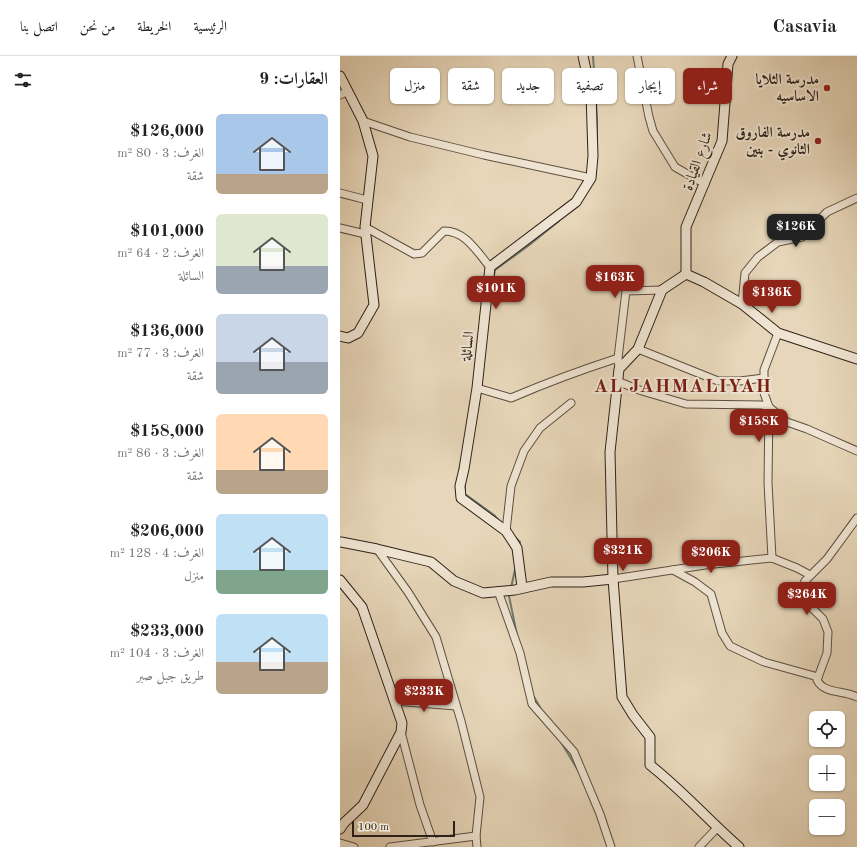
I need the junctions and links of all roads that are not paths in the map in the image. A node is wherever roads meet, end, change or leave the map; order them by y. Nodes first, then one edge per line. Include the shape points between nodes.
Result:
1 (584, 56) edge
2 (637, 56) edge
3 (732, 56) edge
4 (340, 76) edge
5 (348, 91) junction
6 (340, 95) edge
7 (363, 121) junction
8 (591, 178) junction
9 (705, 184) junction
10 (340, 193) edge
11 (857, 198) edge
12 (367, 200) junction
13 (340, 228) edge
14 (365, 231) junction
15 (490, 267) junction
16 (686, 274) junction
17 (662, 290) junction
18 (742, 304) junction
19 (778, 333) junction
20 (340, 336) edge
21 (638, 349) junction
22 (618, 358) junction
23 (857, 359) edge
24 (619, 369) junction
25 (764, 378) junction
26 (617, 381) junction
27 (477, 388) junction
28 (571, 403) dead end
29 (769, 407) junction
30 (857, 451) edge
31 (857, 518) edge
32 (506, 531) junction
33 (340, 541) edge
34 (377, 549) junction
35 (340, 552) edge
36 (772, 558) junction
37 (672, 570) junction
38 (810, 575) junction
39 (340, 580) edge
40 (613, 580) junction
41 (522, 587) junction
42 (498, 591) junction
43 (818, 677) junction
44 (857, 697) edge
45 (394, 701) junction
46 (456, 706) junction
47 (401, 732) junction
48 (341, 824) edge
49 (717, 828) junction
50 (476, 836) junction
51 (433, 842) junction
52 (340, 843) edge
53 (354, 847) edge
54 (390, 847) edge
55 (477, 847) edge
56 (611, 847) edge
57 (699, 847) edge
58 (739, 847) edge

1 - 8 street via 591,93
2 - 9 street via 653,131 675,167
3 - 9 street, شارع القيادة via 728,64 722,141
4 - 5 street
5 - 6 street
5 - 7 street
7 - 8 street via 484,155
7 - 12 street via 373,156
8 - 15 street via 576,202
9 - 16 street, شارع القيادة via 686,227
10 - 12 street
11 - 18 street via 827,212 802,238 778,242 758,257 745,273
12 - 14 street
13 - 14 street
14 - 15 street via 414,254 422,253 444,231 451,231 466,238
14 - 20 street via 374,305 358,334 348,338
15 - 27 street, السائلة
16 - 17 street
16 - 18 street
17 - 21 street
17 - 22 street via 626,291
18 - 19 street
19 - 23 street
19 - 25 street via 764,370
21 - 24 street
21 - 25 street via 718,381
22 - 24 street
22 - 27 street via 569,374 511,398
24 - 26 street
25 - 29 street via 764,393
26 - 29 street via 686,404
26 - 40 street via 610,452
27 - 32 street, السائلة via 460,486 461,498
28 - 32 street via 540,428 524,451 511,486
29 - 30 street via 787,422
29 - 36 street via 768,483
31 - 38 street via 827,559
32 - 41 street, السائلة via 517,548
33 - 34 street
33 - 35 street
34 - 42 street via 431,562 454,581 483,593
34 - 46 street via 436,637
36 - 37 street
36 - 38 street
37 - 40 street
37 - 43 street via 711,594 722,633 730,646 764,662
38 - 43 street via 802,588 803,595 806,602 823,620 828,632 827,652
39 - 45 street via 362,607
40 - 41 street via 551,582
40 - 49 street via 622,697 650,737 650,765 670,781
41 - 42 street
42 - 56 street via 520,653 532,704 574,752
43 - 44 street via 817,680 824,689
45 - 46 street
45 - 47 street via 402,723
46 - 50 street via 480,797
47 - 48 street via 363,804
47 - 51 street via 420,806
49 - 57 street
49 - 58 street
50 - 51 street
50 - 55 street
51 - 54 street
52 - 53 street

